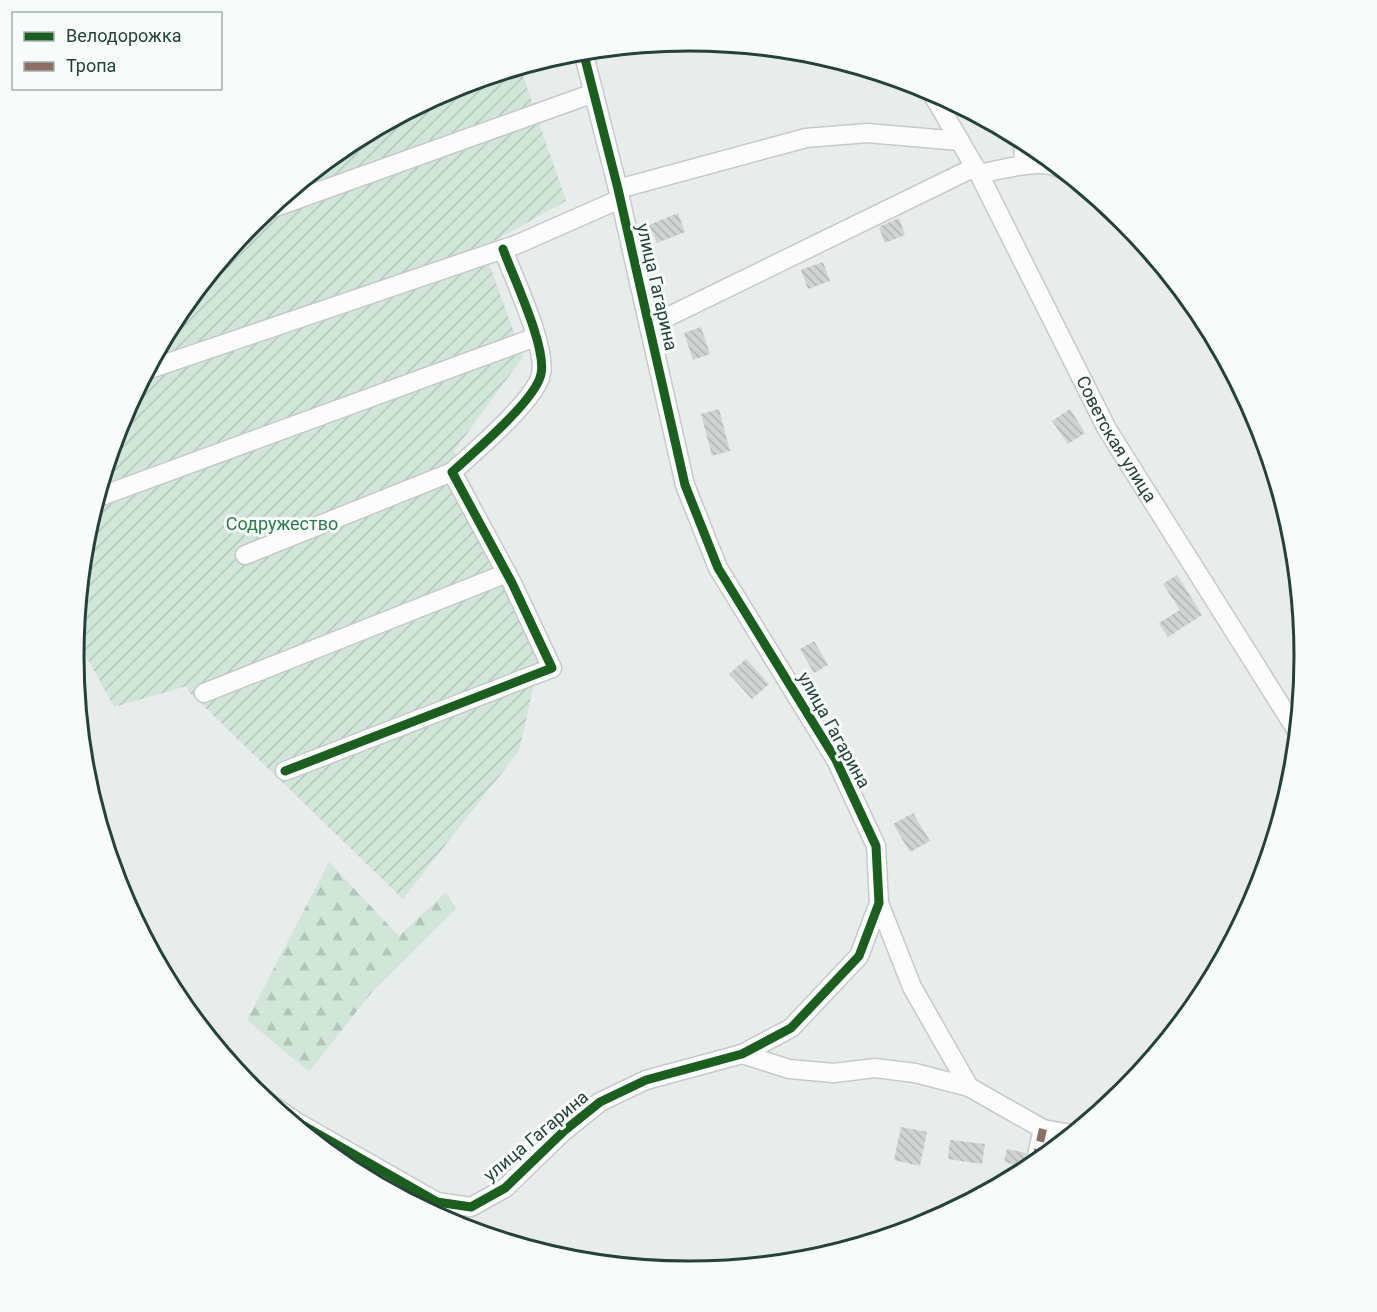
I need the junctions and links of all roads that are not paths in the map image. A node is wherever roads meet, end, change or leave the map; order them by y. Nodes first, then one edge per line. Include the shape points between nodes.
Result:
1 (585, 60) edge
2 (594, 93) junction
3 (939, 105) edge
4 (960, 141) junction
5 (1023, 152) edge
6 (1024, 165) junction
7 (1042, 165) edge
8 (977, 170) junction
9 (619, 194) junction
10 (289, 202) edge
11 (503, 249) junction
12 (649, 326) junction
13 (536, 337) junction
14 (158, 366) edge
15 (452, 472) junction
16 (105, 495) edge
17 (245, 555) dead end
18 (507, 573) junction
19 (204, 693) dead end
20 (1290, 719) edge
21 (285, 771) dead end
22 (879, 903) junction
23 (742, 1054) junction
24 (969, 1087) junction
25 (1043, 1129) junction
26 (1061, 1132) edge
27 (1038, 1149) edge
28 (377, 1174) edge

1 - 2 street, улица Гагарина
2 - 9 street, улица Гагарина
2 - 10 street
3 - 4 street, Советская улица
4 - 8 street, Советская улица
4 - 9 street via 867,133 806,138
5 - 6 street
6 - 7 street
6 - 8 street
8 - 12 street
8 - 20 street, Советская улица via 1107,429
9 - 11 street
9 - 12 street, улица Гагарина
11 - 13 street
11 - 14 street
12 - 22 street, улица Гагарина via 685,485 718,568 836,760 876,846
13 - 15 street via 542,353 541,376 526,399
13 - 16 street
15 - 17 street
15 - 18 street
18 - 19 street
18 - 21 street via 552,668
22 - 23 street, улица Гагарина via 859,956 791,1028
22 - 24 street, улица Гагарина via 912,987
23 - 24 street via 789,1069 834,1073 875,1068 915,1072
23 - 28 street, улица Гагарина via 646,1080 600,1102 505,1188 471,1207 438,1202
24 - 25 street
25 - 26 street
25 - 27 street

